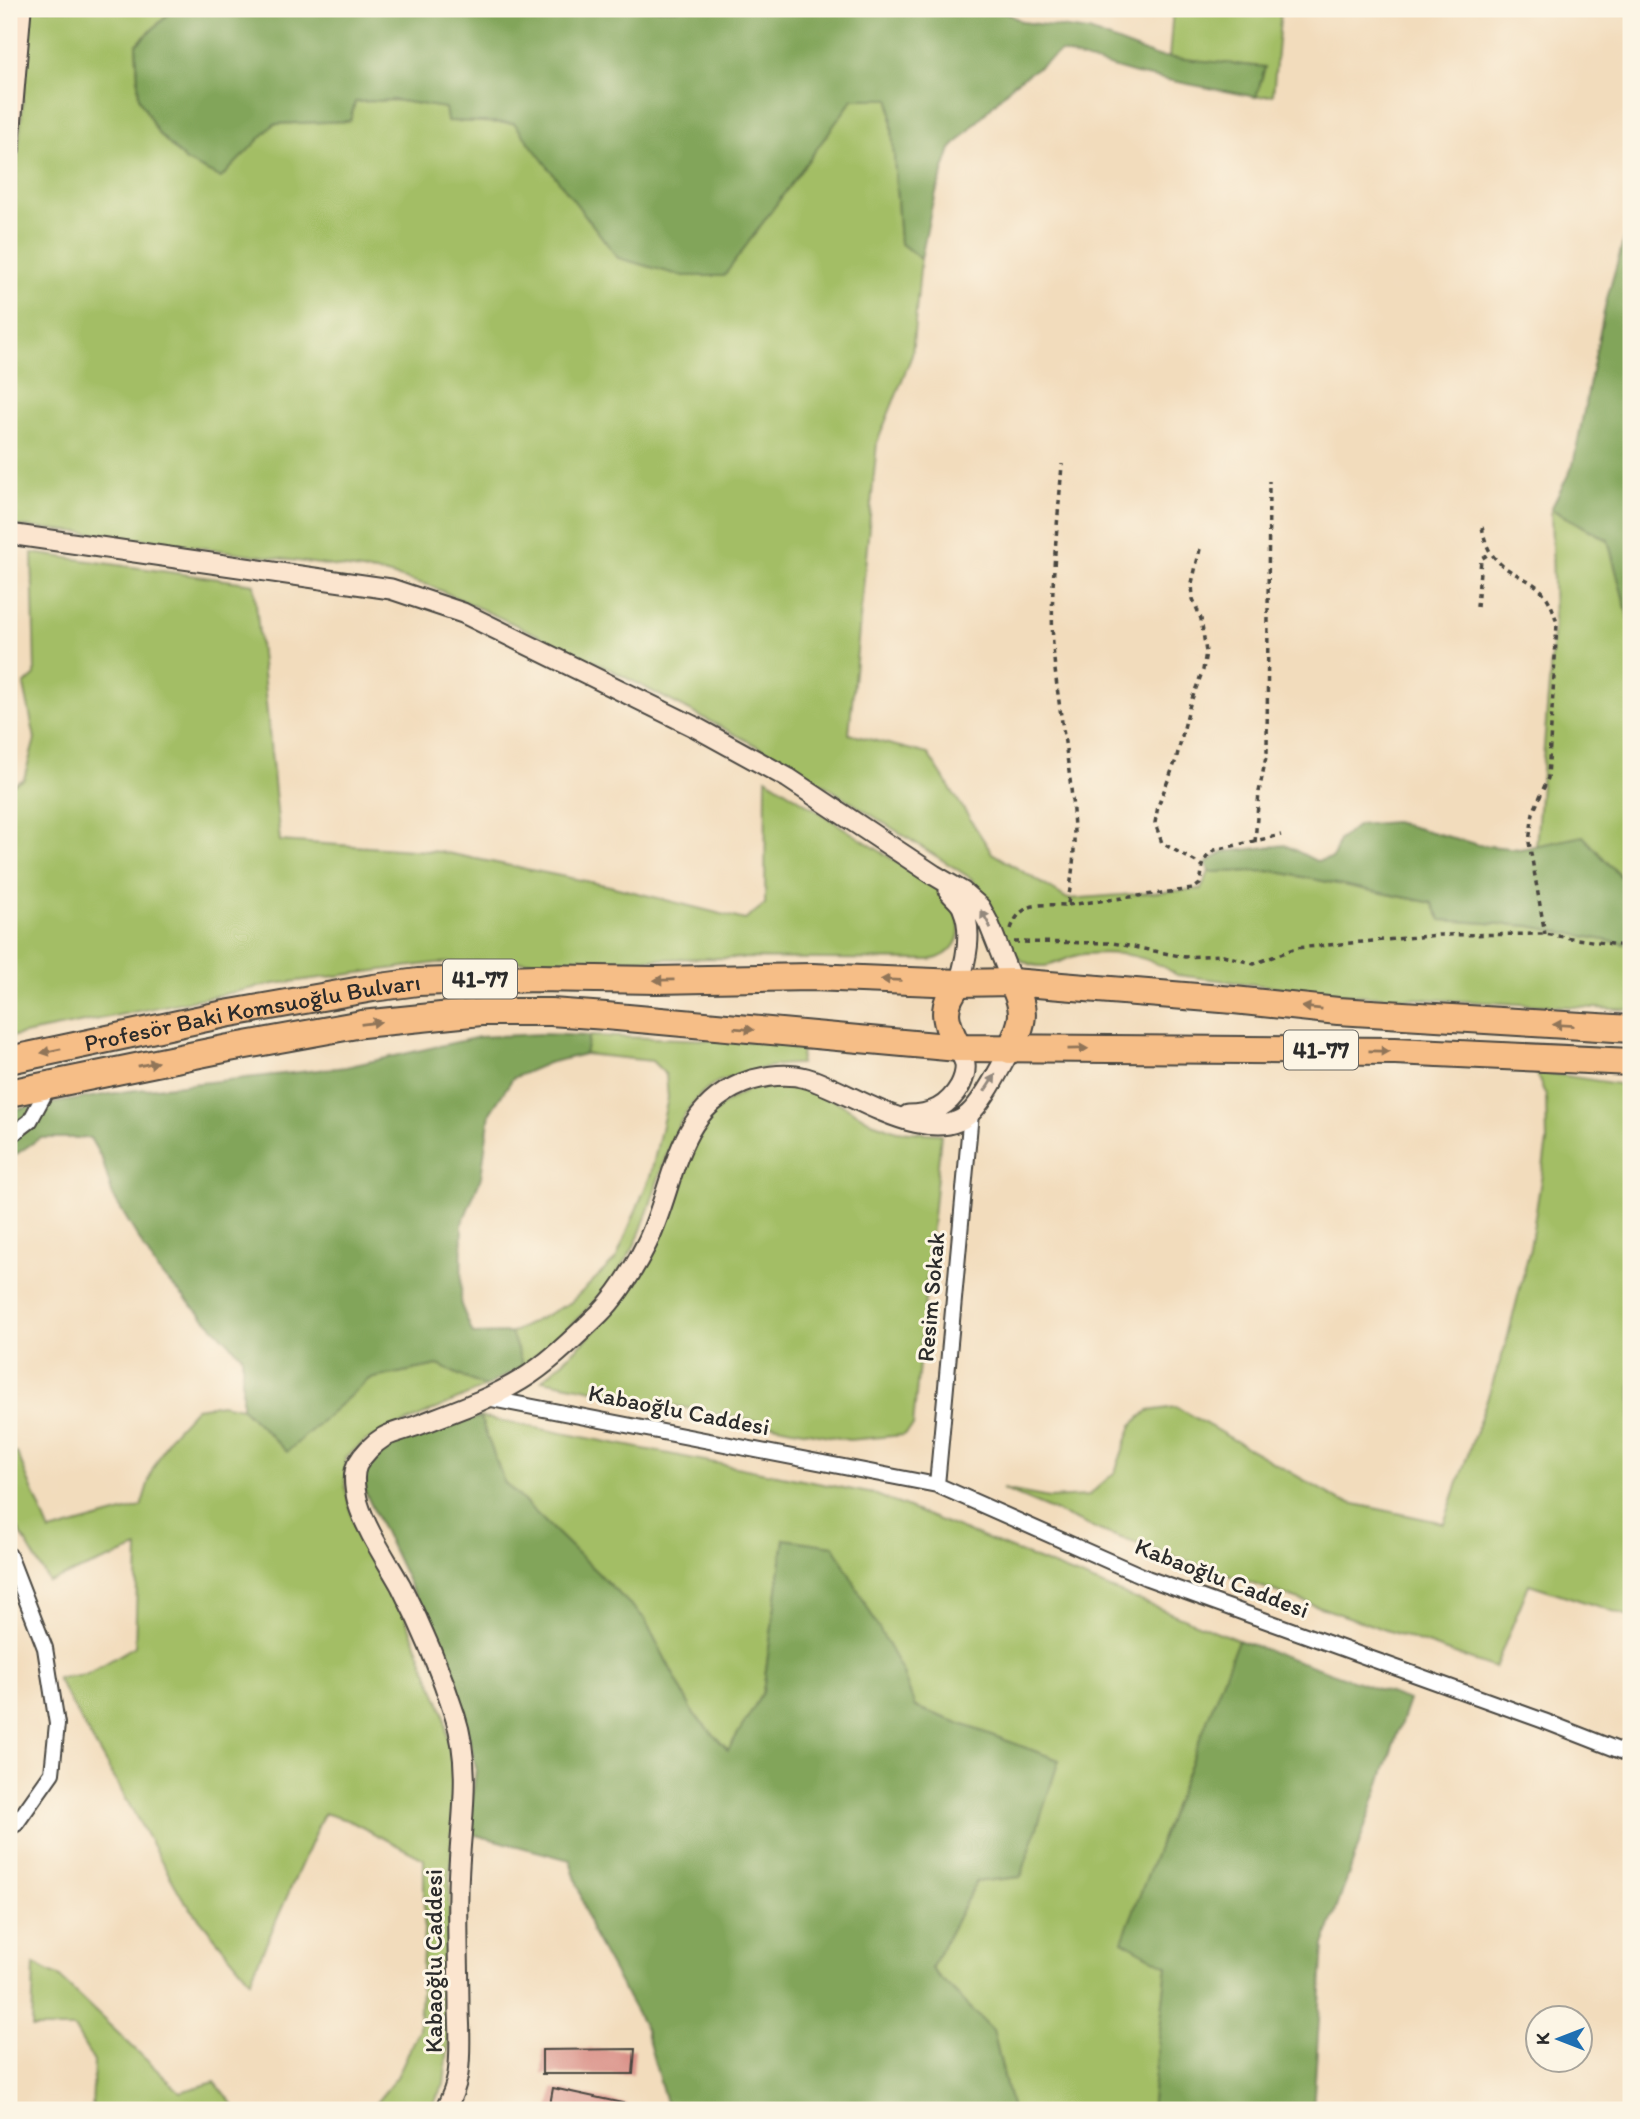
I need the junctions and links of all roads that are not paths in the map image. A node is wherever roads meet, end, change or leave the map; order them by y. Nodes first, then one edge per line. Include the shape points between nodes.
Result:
1 (21, 9) edge
2 (9, 150) edge
3 (9, 534) edge
4 (934, 875) junction
5 (1012, 982) junction
6 (959, 983) junction
7 (1631, 1029) edge
8 (958, 1048) junction
9 (1010, 1050) junction
10 (9, 1059) edge
11 (1631, 1062) edge
12 (50, 1084) junction
13 (9, 1093) edge
14 (971, 1113) junction
15 (893, 1115) junction
16 (9, 1137) edge
17 (486, 1398) junction
18 (937, 1485) junction
19 (9, 1555) edge
20 (1631, 1755) edge
21 (9, 1828) edge
22 (445, 2110) edge

1 - 2 street
3 - 4 street via 391,589 425,599 521,640 695,727 789,778
5 -> 4 street via 980,907
4 - 6 street via 963,907 967,937
5 - 6 highway
7 -> 5 highway, 41-77 via 1351,1012
5 - 9 highway via 1023,1008 1023,1021
6 - 8 highway via 946,1006 946,1019
6 -> 10 highway, Profesör Baki Komsuoğlu Bulvarı / 41-77 via 813,977 418,982 288,1002
8 - 9 highway
12 -> 8 highway, Profesör Baki Komsuoğlu Bulvarı / 41-77 via 362,1024 481,1012 592,1015
8 - 15 street via 965,1065 964,1079 954,1096 940,1109
9 -> 11 highway, 41-77 via 1395,1051
14 -> 9 street
12 - 13 highway, Profesör Baki Komsuoğlu Bulvarı / 41-77
12 - 16 street via 30,1121
14 - 15 street via 933,1125
14 - 18 street, Resim Sokak
15 - 17 street via 809,1078 789,1075 748,1081 726,1094 708,1107 680,1145 646,1244 603,1310 523,1379
17 - 18 street, Kabaoğlu Caddesi
17 - 22 street, Kabaoğlu Caddesi via 383,1437 355,1469 359,1507 404,1592 463,1743 460,2043 458,2074
18 - 20 street, Kabaoğlu Caddesi via 1147,1578
19 - 21 street via 45,1648 57,1724 52,1773

